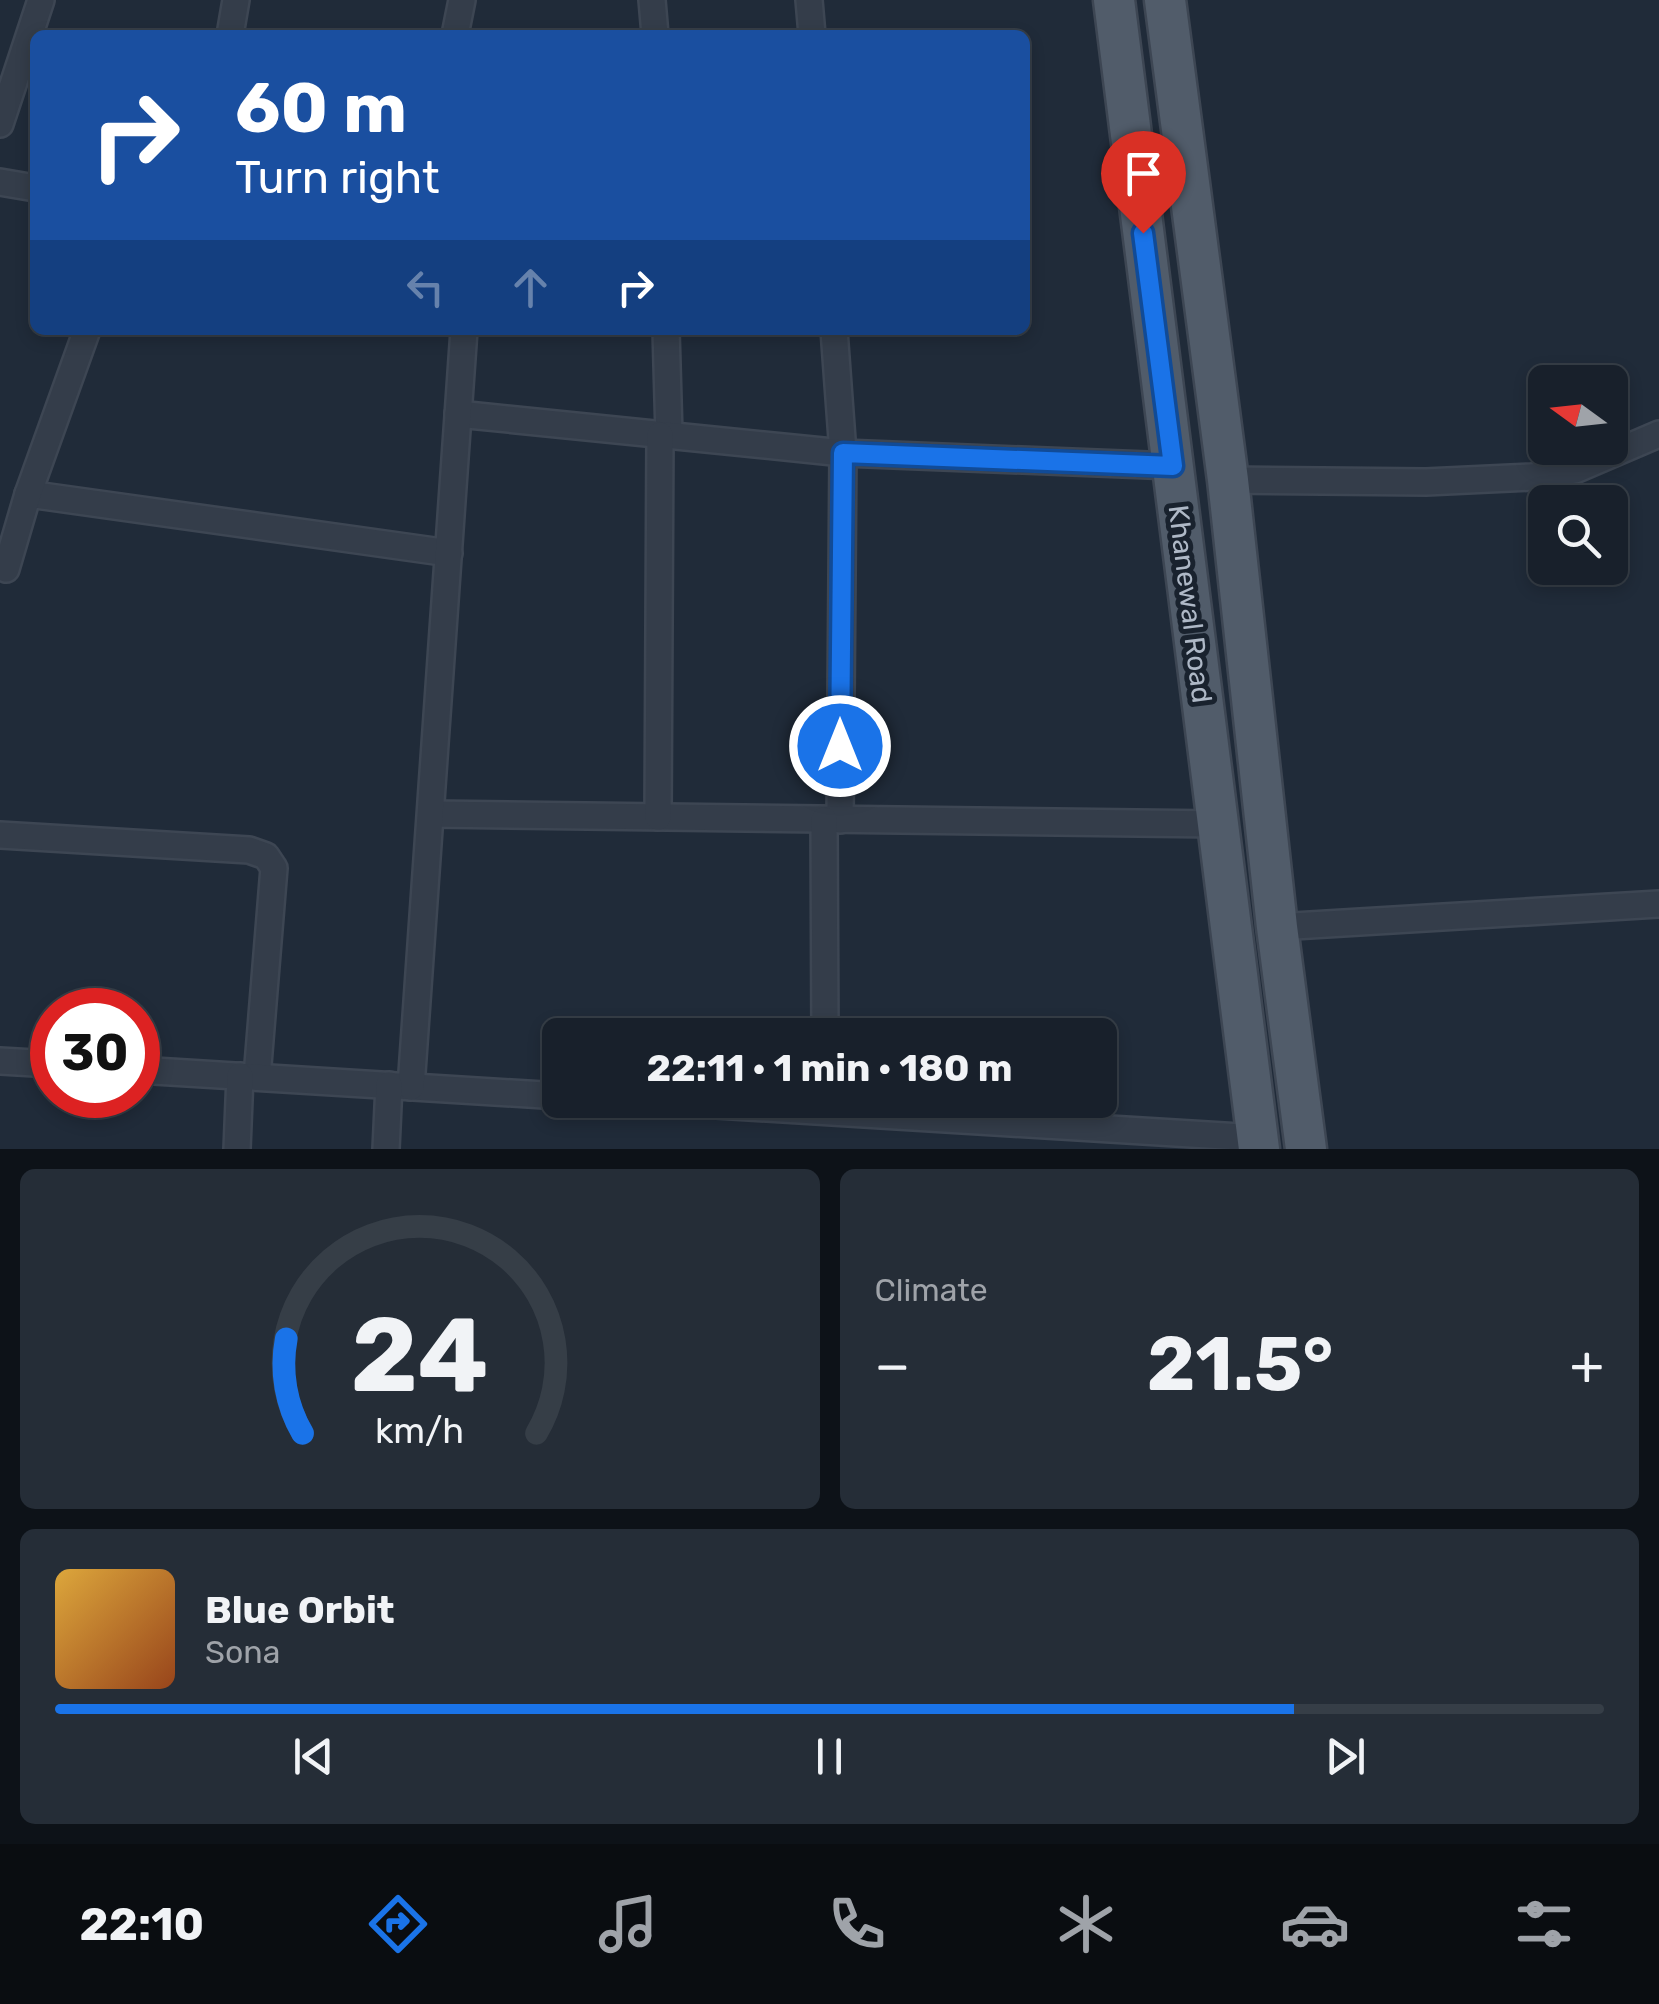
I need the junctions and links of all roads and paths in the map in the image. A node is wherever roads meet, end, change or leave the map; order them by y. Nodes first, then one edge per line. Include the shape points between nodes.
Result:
1 (40, 0) edge
2 (236, 0) edge
3 (462, 0) edge
4 (652, 0) edge
5 (809, 0) edge
6 (1114, 0) edge
7 (1165, 0) edge
8 (231, 30) edge
9 (456, 30) edge
10 (655, 30) edge
11 (812, 30) edge
12 (12, 50) edge
13 (0, 124) edge
14 (0, 182) edge
15 (30, 187) edge
16 (85, 335) edge
17 (464, 335) edge
18 (666, 335) edge
19 (834, 335) edge
20 (458, 414) junction
21 (1659, 434) edge
22 (664, 435) junction
23 (843, 453) junction
24 (1173, 466) junction
25 (1228, 480) junction
26 (28, 494) junction
27 (449, 552) junction
28 (6, 569) dead end
29 (431, 814) junction
30 (658, 817) junction
31 (832, 820) junction
32 (1218, 824) junction
33 (0, 835) edge
34 (1659, 904) edge
35 (1277, 926) junction
36 (826, 1018) edge
37 (0, 1061) edge
38 (30, 1063) edge
39 (160, 1071) edge
40 (248, 1077) junction
41 (400, 1086) junction
42 (542, 1095) edge
43 (966, 1118) edge
44 (1258, 1143) edge
45 (238, 1149) edge
46 (386, 1149) edge
47 (1306, 1149) edge

1 - 12 street
2 - 8 street
3 - 9 street
4 - 10 street
5 - 11 street
6 - 24 main road, Khanewal Road
7 - 25 main road, Khanewal Road
12 - 13 street
14 - 15 street
16 - 26 street
17 - 20 street
18 - 22 street
19 - 23 street
20 - 22 street
20 - 27 street
21 - 25 street via 1575,470 1532,477
22 - 23 street
22 - 30 street
23 - 24 street
23 - 31 street
24 - 32 main road, Khanewal Road
25 - 35 main road, Khanewal Road
26 - 27 street
26 - 28 street
27 - 29 street
29 - 30 street
29 - 41 street
30 - 31 street
31 - 32 street
31 - 36 street
32 - 44 main road, Khanewal Road
33 - 40 street via 266,856 274,868
34 - 35 street
35 - 47 main road, Khanewal Road
37 - 38 street
39 - 40 street
40 - 41 street
40 - 45 street
41 - 42 street
41 - 46 street
43 - 44 street

